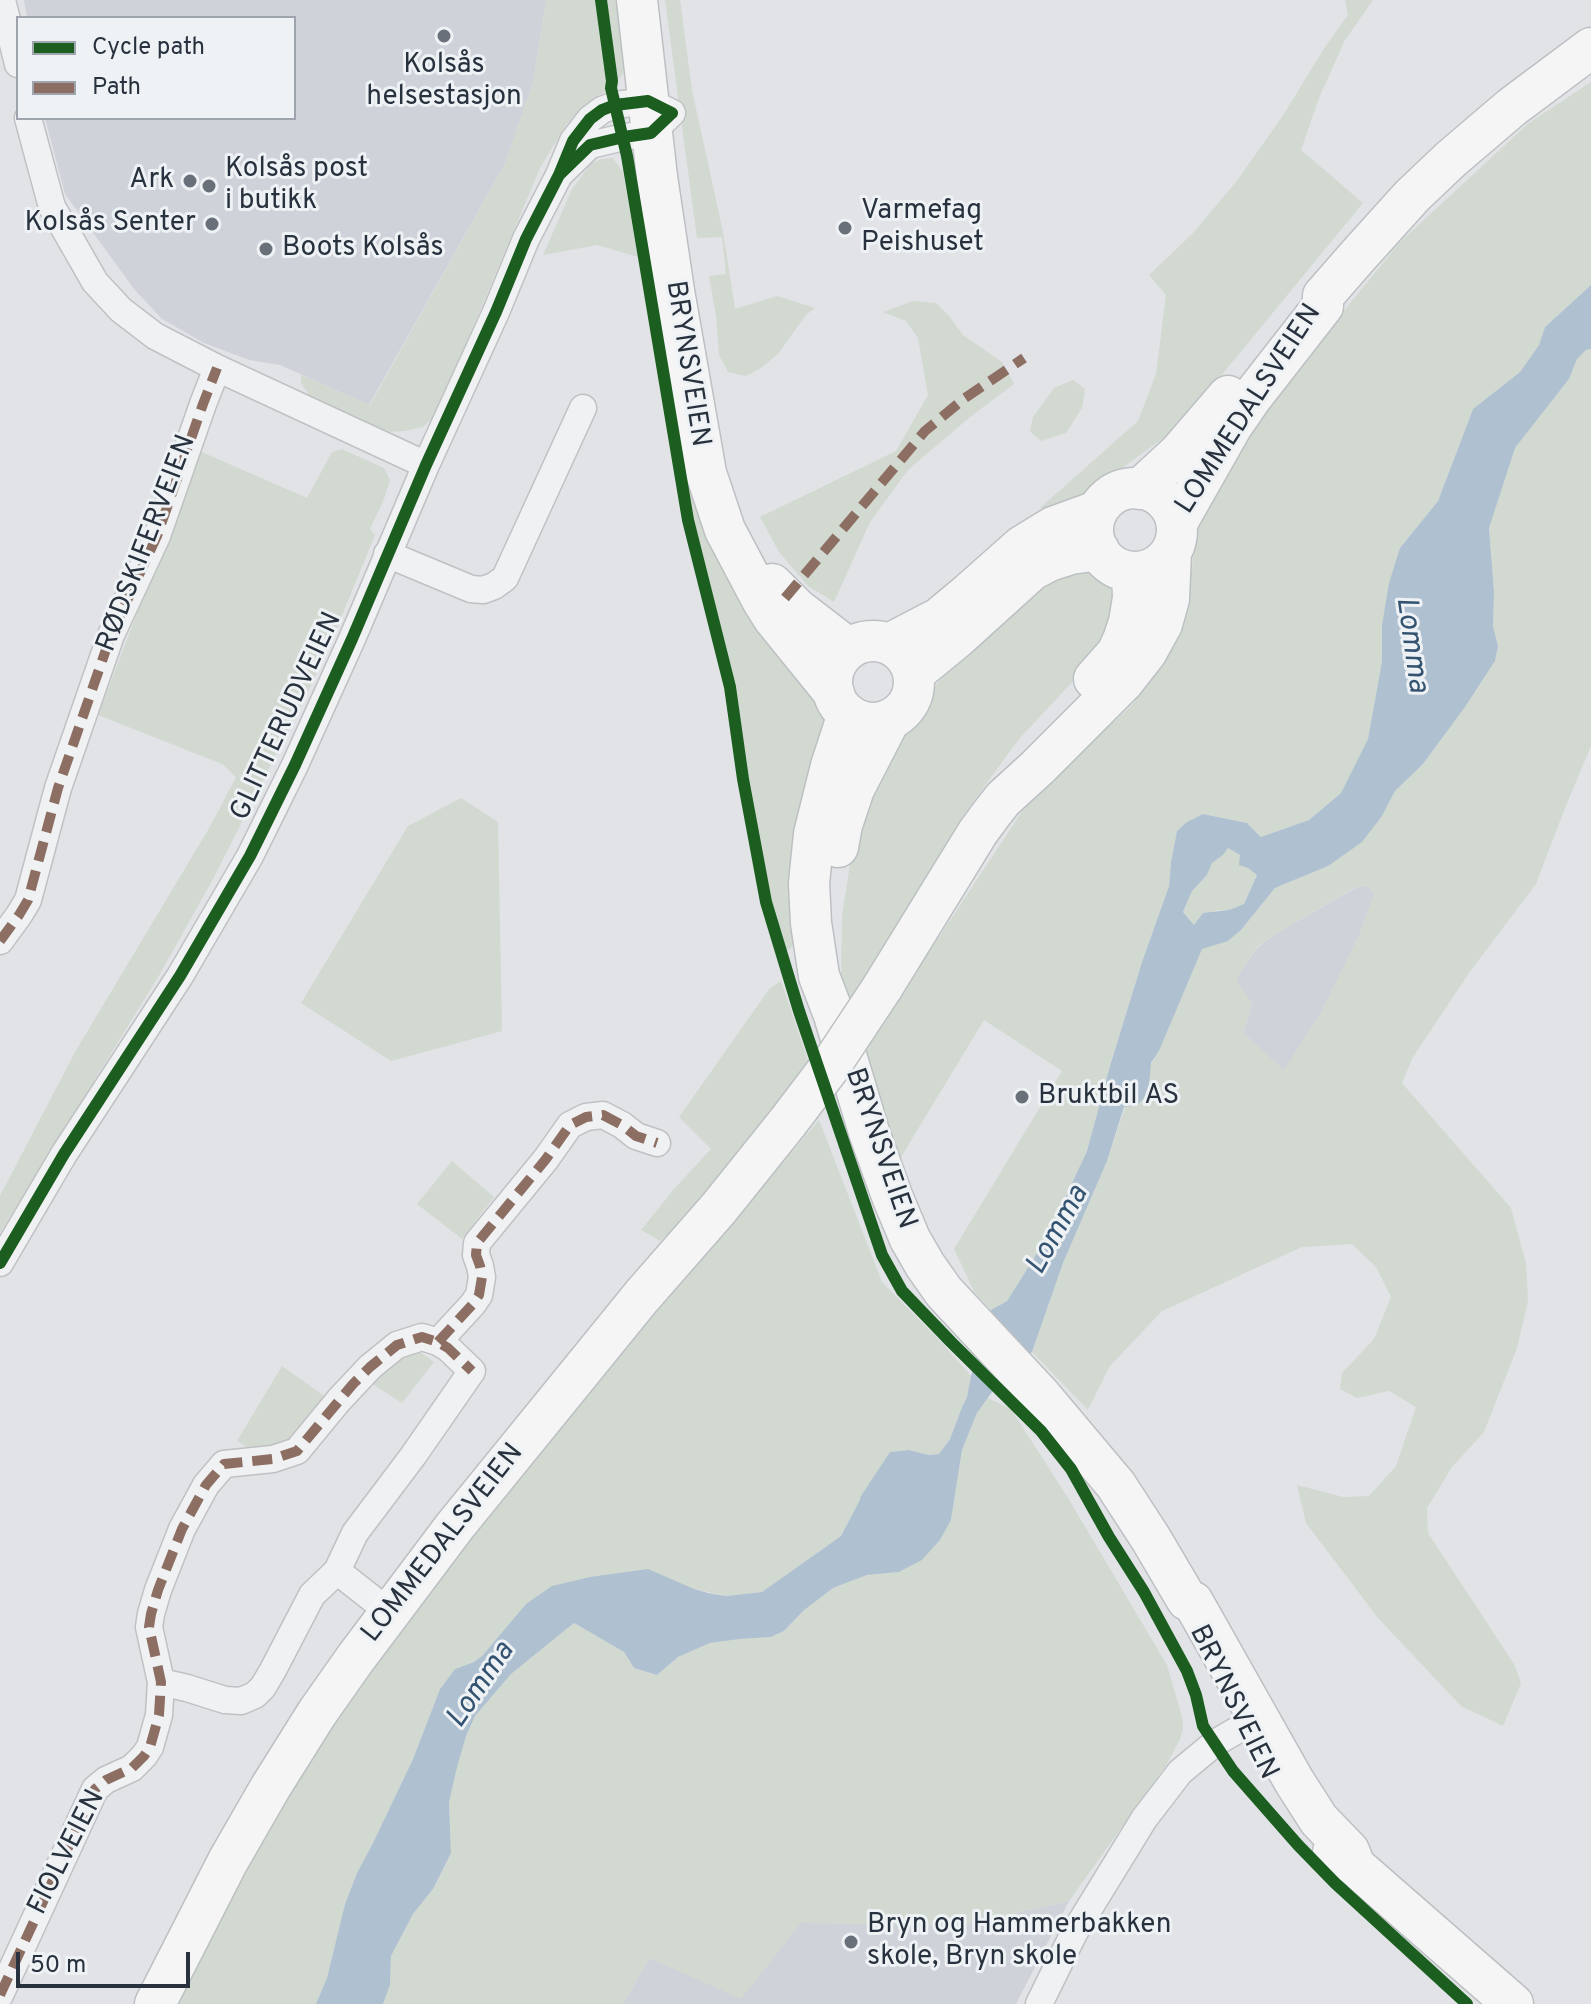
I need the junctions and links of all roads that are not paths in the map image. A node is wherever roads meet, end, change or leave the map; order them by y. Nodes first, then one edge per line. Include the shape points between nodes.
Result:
1 (2, 0) edge
2 (637, 0) edge
3 (657, 0) edge
4 (1591, 48) edge
5 (16, 56) edge
6 (657, 116) junction
7 (29, 120) edge
8 (1323, 296) junction
9 (217, 368) junction
10 (583, 408) dead end
11 (426, 465) junction
12 (1140, 489) junction
13 (1097, 511) junction
14 (1174, 538) junction
15 (1099, 550) junction
16 (387, 554) junction
17 (1132, 573) junction
18 (848, 648) junction
19 (901, 659) junction
20 (841, 703) junction
21 (890, 719) junction
22 (1003, 799) junction
23 (0, 941) edge
24 (834, 1015) junction
25 (657, 1143) dead end
26 (2, 1254) edge
27 (438, 1342) junction
28 (337, 1571) junction
29 (389, 1612) junction
30 (161, 1682) junction
31 (1248, 1723) junction
32 (0, 1995) edge
33 (155, 2004) edge
34 (1039, 2004) edge
35 (1513, 2004) edge

1 - 5 street
2 - 6 main road, BRYNSVEIEN
3 - 6 main road, BRYNSVEIEN
4 - 8 main road, LOMMEDALSVEIEN via 1451,159
6 - 11 street, GLITTERUDVEIEN via 615,105 590,119 573,141
6 - 18 main road, BRYNSVEIEN via 736,520 769,581
6 - 20 main road, BRYNSVEIEN via 674,291 711,491 762,600
7 - 9 street via 52,207 95,282 155,336
8 - 12 main road, LOMMEDALSVEIEN via 1312,297 1179,453
8 - 14 main road, LOMMEDALSVEIEN via 1323,306 1232,426
9 - 11 street
9 - 23 street, RØDSKIFERVEIEN via 157,536 111,635 58,788 28,900
10 - 16 street via 505,578 483,590 471,589
11 - 16 street, GLITTERUDVEIEN
12 - 13 main road via 1119,491
12 - 14 main road via 1167,502 1175,515
13 - 15 main road via 1093,526
13 - 19 main road via 1053,527 1022,546 939,618
14 - 17 main road via 1162,564
14 - 22 main road, LOMMEDALSVEIEN via 1169,599 1146,653 1093,713
15 - 17 main road via 1116,568
15 - 19 main road via 1071,554 1032,570 958,637
16 - 26 street, GLITTERUDVEIEN via 250,856 180,976
17 - 22 main road, LOMMEDALSVEIEN via 1129,622 1117,653 1023,757
18 - 19 main road via 870,641
18 - 20 main road via 832,679
19 - 21 main road via 913,694
20 - 21 main road via 862,721
20 - 24 main road, BRYNSVEIEN via 809,883 819,976
21 - 24 main road, BRYNSVEIEN via 842,825 832,899
22 - 29 main road, LOMMEDALSVEIEN, bridge via 829,1068
24 - 31 main road, BRYNSVEIEN via 869,1132 910,1239 956,1306 1116,1485 1187,1600 1223,1697
25 - 27 street via 603,1115 570,1125 477,1243 479,1295
27 - 28 street via 472,1371 355,1533
27 - 30 street, FIOLVEIEN via 422,1337 397,1345 353,1384 297,1451 224,1464 206,1485 182,1529 151,1614
28 - 29 street
28 - 30 street via 312,1595 255,1695 225,1700
29 - 33 main road, LOMMEDALSVEIEN via 270,1788
30 - 32 street, FIOLVEIEN via 150,1747 132,1768 95,1789
31 - 34 street via 1180,1772 1144,1819 1074,1933
31 - 35 main road, BRYNSVEIEN via 1256,1761 1302,1823

